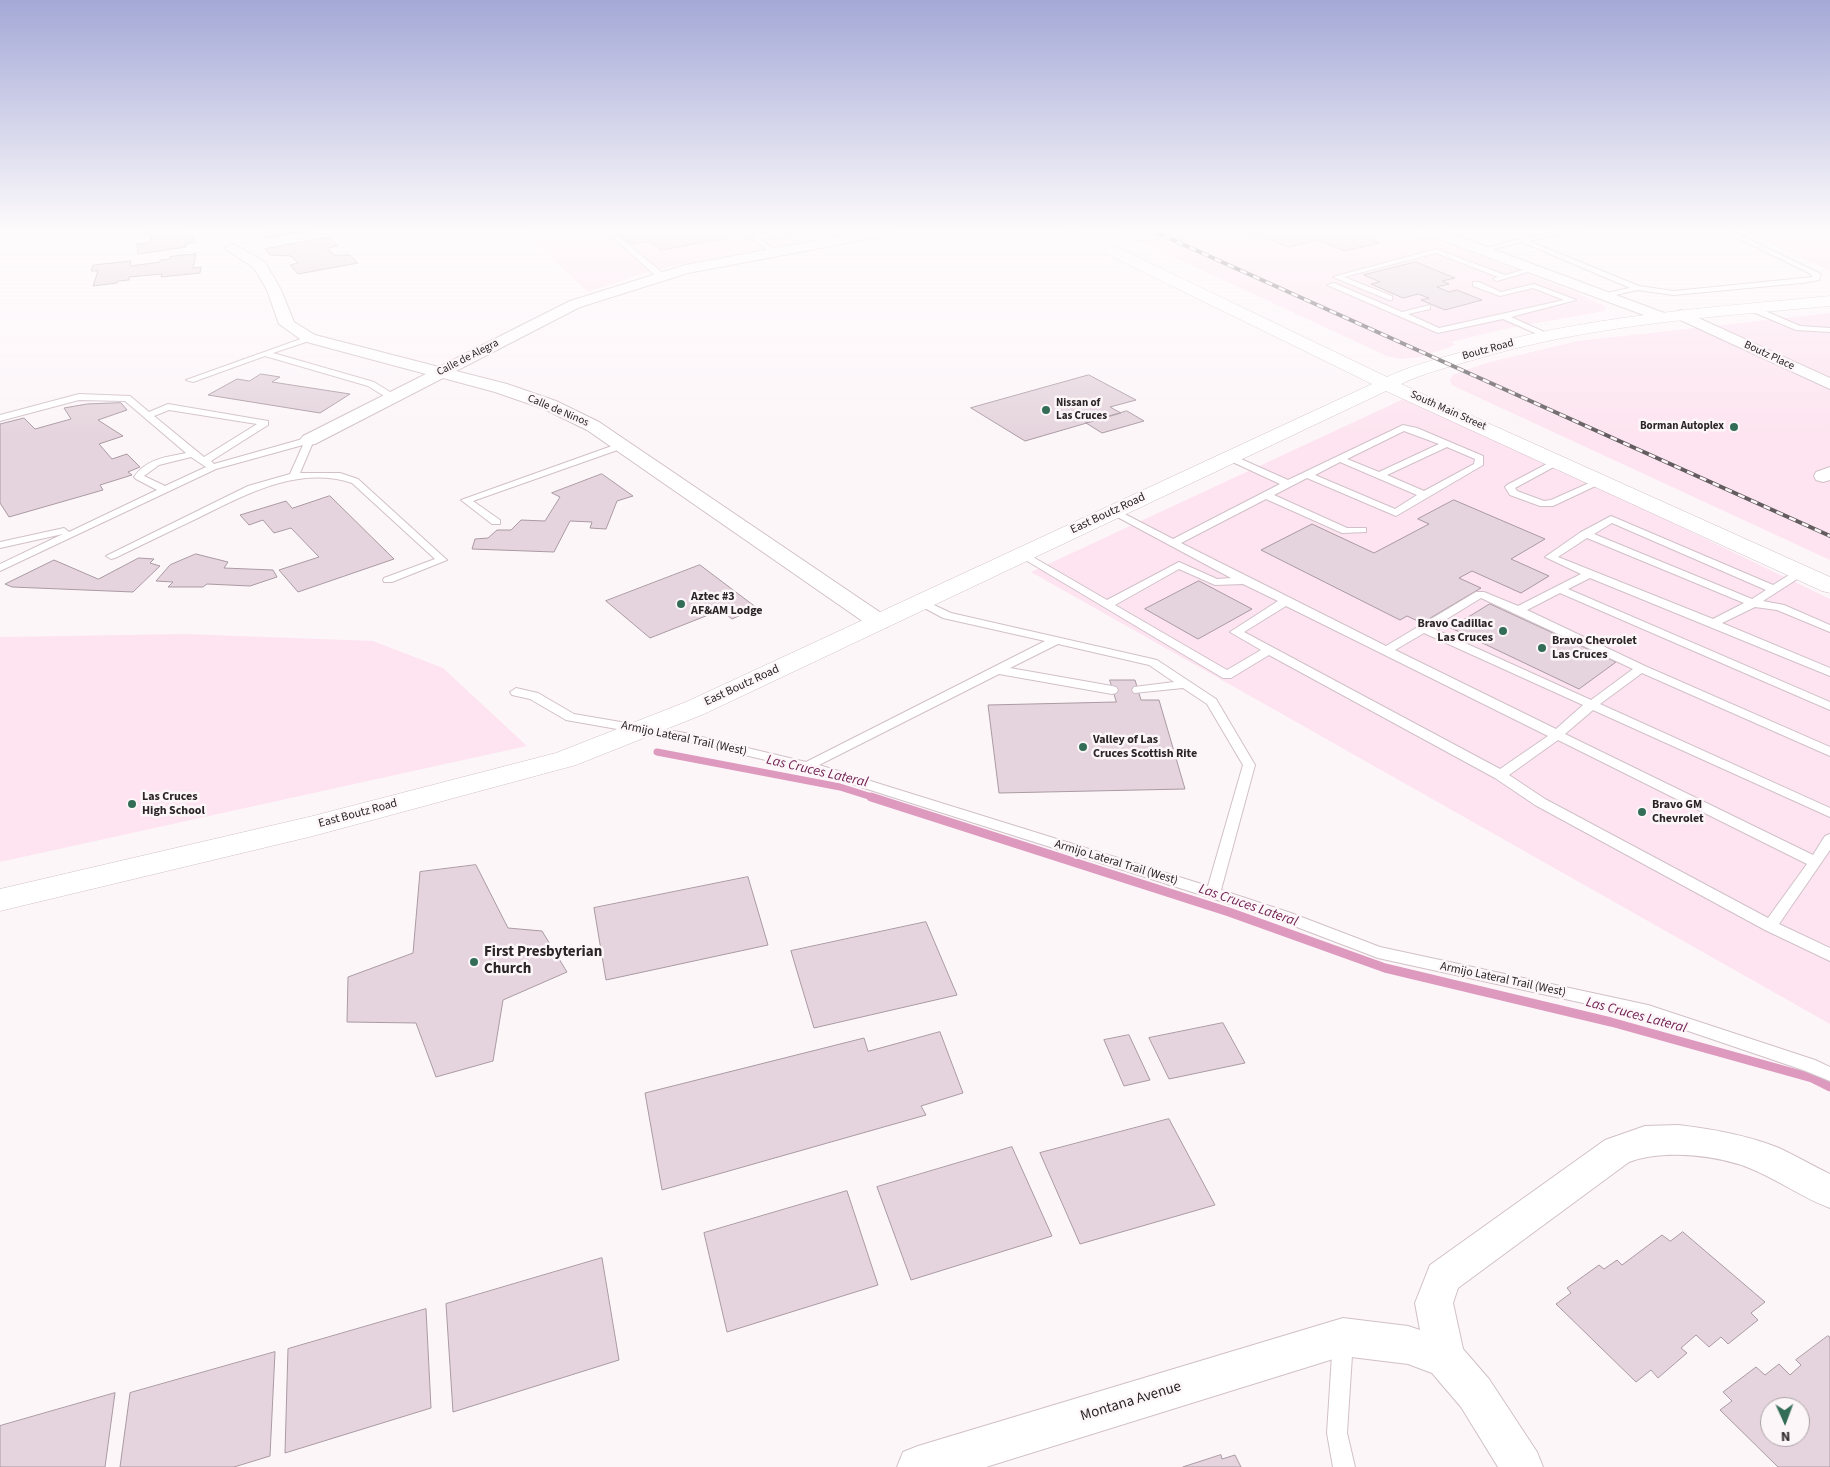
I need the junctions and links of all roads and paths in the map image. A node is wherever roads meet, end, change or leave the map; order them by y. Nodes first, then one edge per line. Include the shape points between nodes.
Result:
1 (277, 298) edge
2 (592, 298) edge
3 (1219, 298) edge
4 (1236, 298) edge
5 (1363, 298) edge
6 (1568, 298) edge
7 (1611, 298) edge
8 (1830, 300) edge
9 (1427, 306) dead end
10 (1751, 308) junction
11 (1401, 314) junction
12 (1681, 315) junction
13 (1504, 317) junction
14 (1662, 317) junction
15 (1810, 330) junction
16 (1830, 330) edge
17 (1546, 336) junction
18 (1830, 337) edge
19 (309, 338) junction
20 (265, 353) junction
21 (1444, 362) joint
22 (439, 373) junction
23 (1396, 379) junction
24 (190, 380) dead end
25 (1830, 384) edge
26 (392, 397) junction
27 (148, 416) junction
28 (0, 418) edge
29 (309, 440) junction
30 (1447, 444) junction
31 (623, 445) junction
32 (193, 454) junction
33 (1230, 457) junction
34 (1340, 459) junction
35 (1558, 462) junction
36 (209, 464) junction
37 (1308, 474) junction
38 (1379, 475) junction
39 (294, 476) junction
40 (1601, 481) junction
41 (1288, 484) junction
42 (163, 490) junction
43 (1265, 495) junction
44 (1424, 495) junction
45 (1113, 512) junction
46 (1396, 513) junction
47 (1386, 518) dead end
48 (496, 522) dead end
49 (1731, 522) dead end
50 (83, 527) junction
51 (1362, 530) dead end
52 (1585, 534) junction
53 (1173, 543) junction
54 (0, 545) edge
55 (1785, 546) dead end
56 (1022, 554) junction
57 (111, 556) dead end
58 (0, 568) edge
59 (1830, 568) edge
60 (1801, 572) junction
61 (1590, 574) junction
62 (388, 580) dead end
63 (1244, 581) junction
64 (1830, 586) edge
65 (1559, 589) junction
66 (1773, 589) junction
67 (1286, 601) junction
68 (921, 602) junction
69 (1753, 603) junction
70 (1107, 604) junction
71 (1518, 610) junction
72 (879, 622) junction
73 (1713, 623) junction
74 (1423, 628) junction
75 (1830, 629) edge
76 (1057, 640) junction
77 (1269, 650) junction
78 (1387, 650) junction
79 (1641, 668) junction
80 (998, 670) junction
81 (1830, 672) edge
82 (1185, 684) junction
83 (1112, 690) dead end
84 (1138, 690) dead end
85 (516, 692) dead end
86 (1591, 705) junction
87 (1830, 706) edge
88 (640, 730) junction
89 (1557, 735) junction
90 (1830, 752) edge
91 (807, 766) junction
92 (1500, 775) junction
93 (1830, 813) edge
94 (1830, 839) edge
95 (1816, 862) junction
96 (1213, 892) junction
97 (0, 900) edge
98 (1770, 926) junction
99 (1830, 955) edge
100 (1830, 1074) edge
101 (1830, 1192) edge
102 (1343, 1337) junction
103 (1445, 1358) junction
104 (918, 1467) edge
105 (1344, 1467) edge
106 (1522, 1467) edge

1 - 19 street, Calle de Ninos via 287,324
2 - 22 street, Calle de Alegra
3 - 23 main road, South Main Street
4 - 23 main road, South Main Street
5 - 11 lane
6 - 13 lane via 1572,300
7 - 14 street
8 - 10 main road, Boutz Road
9 - 11 lane
10 - 12 main road, Boutz Road
10 - 15 lane
11 - 13 lane via 1438,331
12 - 14 main road, Boutz Road
12 - 25 street, Boutz Place
13 - 17 lane
14 - 17 main road, Boutz Road
15 - 16 lane
15 - 18 lane
17 - 21 main road, Boutz Road
19 - 20 lane
19 - 22 street, Calle de Ninos
20 - 24 lane
20 - 26 lane via 371,384
21 - 23 main road, East Boutz Road
22 - 26 street, Calle de Alegra
22 - 31 street, Calle de Ninos via 501,388 550,405
23 - 33 main road, East Boutz Road
23 - 35 main road, South Main Street
23 - 49 main road, South Main Street
26 - 29 street, Calle de Alegra
27 - 28 lane via 127,398 79,397
27 - 32 lane
27 - 36 lane via 168,407 265,423
29 - 36 lane
29 - 39 lane
30 - 34 lane via 1403,428
30 - 38 lane
30 - 44 lane via 1480,458 1478,465
31 - 48 lane via 466,500
31 - 72 street, Calle de Ninos
32 - 36 lane
32 - 42 lane via 142,470 139,477
33 - 41 lane
33 - 45 main road, East Boutz Road
34 - 37 lane
34 - 38 lane
35 - 40 main road, South Main Street
35 - 40 lane via 1510,487 1513,493 1543,504 1553,503
36 - 42 lane
37 - 41 lane
37 - 46 lane
38 - 44 lane
39 - 57 lane via 251,488
39 - 62 lane via 340,476 355,481 442,560
40 - 60 main road, South Main Street
41 - 43 lane
42 - 50 lane
43 - 51 lane via 1346,531
43 - 53 lane
44 - 46 lane
45 - 53 lane
45 - 56 main road, East Boutz Road
46 - 47 lane
50 - 54 lane
50 - 58 lane
52 - 61 lane via 1550,557
52 - 66 lane via 1611,519
52 - 69 lane
53 - 63 lane
55 - 59 main road
56 - 68 main road, East Boutz Road
56 - 70 lane
60 - 64 main road, South Main Street
60 - 66 lane
61 - 65 lane
61 - 73 lane
63 - 67 lane
63 - 70 lane via 1215,582 1179,566
65 - 71 lane
65 - 87 lane
66 - 69 lane
67 - 77 lane via 1236,632
67 - 78 lane
68 - 72 main road, East Boutz Road
68 - 76 lane via 947,616
69 - 73 lane
69 - 75 lane via 1780,607
70 - 77 lane via 1227,675
71 - 74 lane via 1480,594
71 - 79 lane
72 - 88 main road, East Boutz Road via 695,708
73 - 81 lane
74 - 78 lane
74 - 86 lane
76 - 80 lane
76 - 82 lane via 1153,662
77 - 92 lane
78 - 89 lane
79 - 86 lane
79 - 90 lane
80 - 83 lane
80 - 91 lane
82 - 84 lane
82 - 96 lane via 1212,702 1249,765
85 - 88 lane, Armijo Lateral Trail (West) via 534,696 570,717
86 - 89 lane
86 - 93 lane
88 - 91 lane, Armijo Lateral Trail (West) via 685,737
88 - 97 main road, East Boutz Road via 566,759 313,826
89 - 92 lane
89 - 95 lane
91 - 96 lane, Armijo Lateral Trail (West)
92 - 98 lane via 1540,802
94 - 95 lane
95 - 98 lane
96 - 100 lane, Armijo Lateral Trail (West) via 1378,952 1648,1011
98 - 99 lane
101 - 103 street via 1766,1159 1712,1144 1645,1141 1617,1151 1443,1277 1434,1303
102 - 103 street via 1408,1344
102 - 104 street, Montana Avenue
102 - 105 lane via 1337,1433
103 - 106 street via 1475,1393

